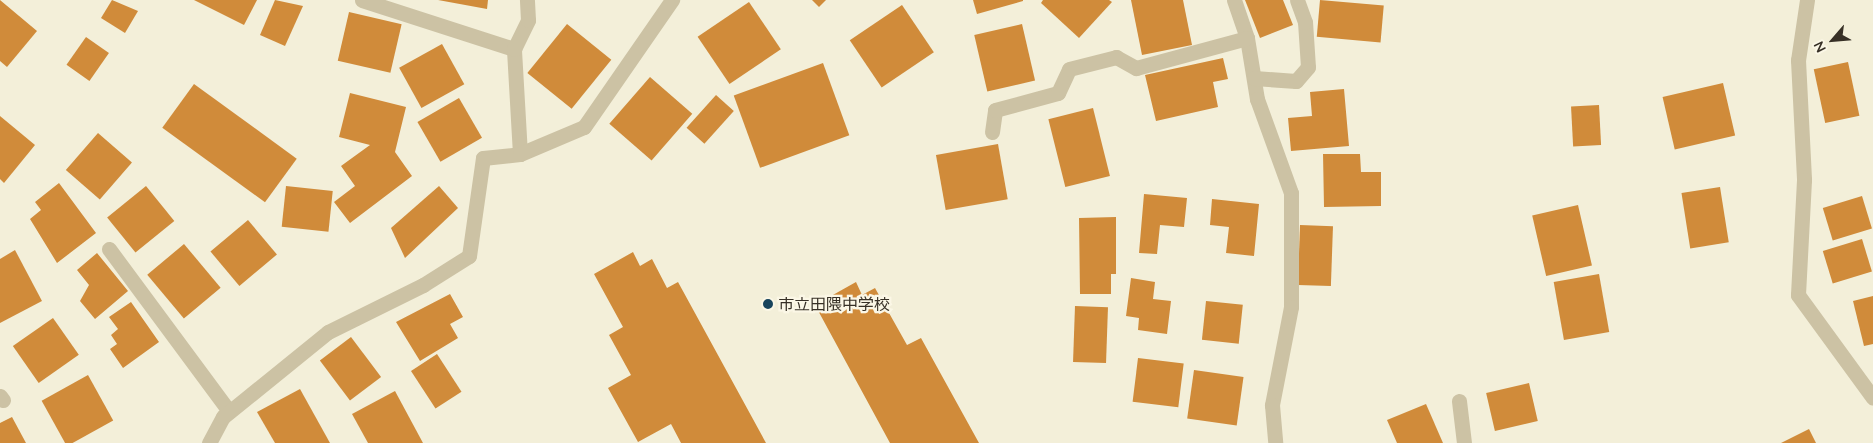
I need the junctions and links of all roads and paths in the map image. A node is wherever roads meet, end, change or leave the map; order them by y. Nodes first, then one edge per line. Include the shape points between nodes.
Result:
1 (362, 0) edge
2 (526, 0) edge
3 (672, 0) edge
4 (1234, 0) edge
5 (1297, 0) edge
6 (1807, 0) edge
7 (1247, 38) junction
8 (514, 49) junction
9 (1254, 78) junction
10 (992, 132) dead end
11 (520, 154) junction
12 (109, 249) dead end
13 (1873, 398) edge
14 (1459, 400) dead end
15 (229, 411) junction
16 (209, 443) edge
17 (1275, 443) edge
18 (1464, 443) edge

1 - 8 street
2 - 8 street via 528,20
3 - 11 street via 584,127
4 - 7 street
5 - 9 street via 1306,22 1308,67 1296,81
6 - 13 street via 1798,60 1804,180 1798,295
7 - 9 street
7 - 10 street via 1136,68 1116,57 1069,69 1058,93 995,110
8 - 11 street
9 - 17 street via 1292,193 1291,307 1272,405
11 - 15 street via 483,158 469,256 423,285 328,332
12 - 15 street
14 - 18 street
15 - 16 street

